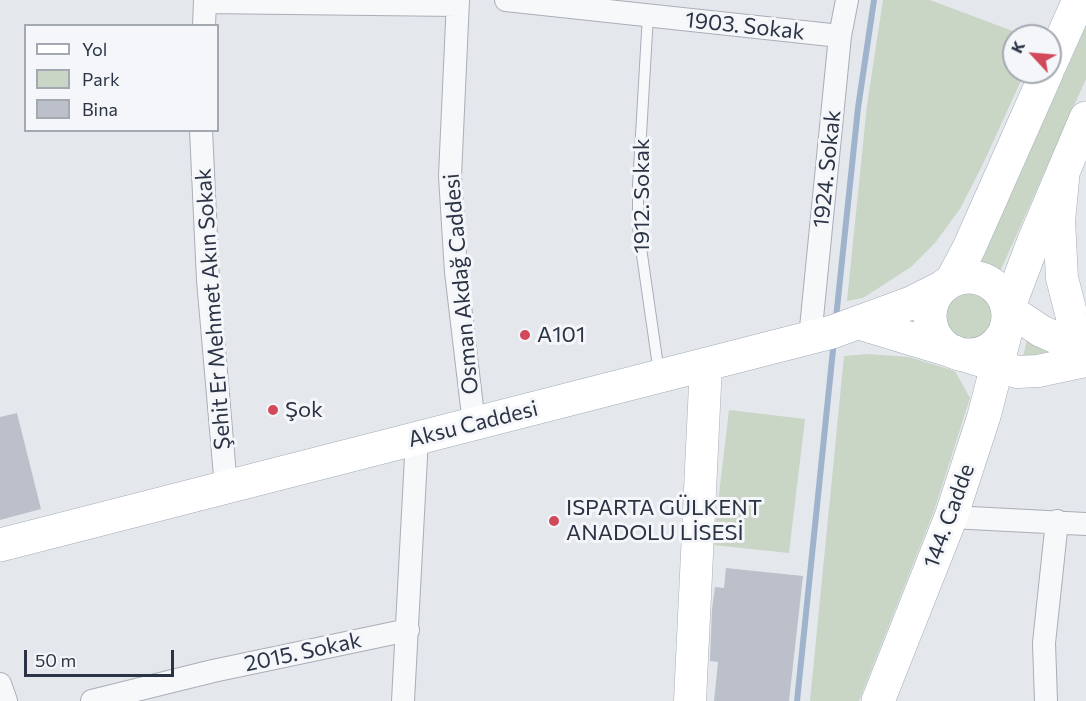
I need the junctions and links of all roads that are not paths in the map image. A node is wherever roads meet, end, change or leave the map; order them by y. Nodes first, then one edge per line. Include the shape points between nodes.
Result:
1 (506, 0) edge
2 (847, 0) edge
3 (1079, 0) edge
4 (205, 1) edge
5 (458, 2) edge
6 (648, 15) junction
7 (204, 24) edge
8 (840, 36) junction
9 (1062, 38) edge
10 (1042, 84) edge
11 (1086, 117) edge
12 (201, 132) edge
13 (1068, 160) junction
14 (996, 185) junction
15 (946, 284) junction
16 (1008, 318) junction
17 (859, 323) junction
18 (810, 338) junction
19 (1086, 342) edge
20 (1086, 351) edge
21 (956, 353) junction
22 (1086, 361) edge
23 (706, 364) junction
24 (998, 368) junction
25 (660, 376) junction
26 (474, 424) junction
27 (417, 438) junction
28 (225, 487) junction
29 (951, 517) junction
30 (1057, 521) junction
31 (1086, 524) edge
32 (0, 545) edge
33 (408, 630) junction
34 (0, 684) edge
35 (6, 701) edge
36 (92, 701) edge
37 (403, 701) edge
38 (690, 701) edge
39 (878, 701) edge
40 (1046, 701) edge

1 - 6 street, 1903. Sokak
2 - 8 street, 1924. Sokak
3 - 9 main road
4 - 5 street
4 - 7 street
5 - 26 street, Osman Akdağ Caddesi via 450,176 456,272
6 - 8 street, 1903. Sokak
6 - 25 lane, 1912. Sokak via 638,227
8 - 18 street, 1924. Sokak
10 - 14 main road
11 - 13 main road
12 - 28 street, Şehit Er Mehmet Akın Sokak via 208,280
13 - 16 main road
13 - 19 main road via 1060,200 1060,258 1072,316
14 - 15 main road
14 - 17 main road via 944,255 910,287
15 - 16 main road via 977,277 990,282 1000,290
15 - 17 main road, Aksu Caddesi
15 - 21 main road via 932,306 931,325 937,338
16 - 20 main road
16 - 21 main road via 1002,338 987,350 969,355
16 - 24 main road, 144. Cadde
17 - 18 main road, Aksu Caddesi
17 - 21 main road
18 - 23 main road, Aksu Caddesi
21 - 24 main road
22 - 24 main road via 1027,373
23 - 25 main road, Aksu Caddesi
23 - 38 main road
24 - 29 main road, 144. Cadde
25 - 26 main road, Aksu Caddesi
26 - 27 main road, Aksu Caddesi
27 - 28 main road, Aksu Caddesi
27 - 33 street
28 - 32 main road, Aksu Caddesi
29 - 30 street
29 - 39 main road, 144. Cadde
30 - 31 street
30 - 40 street via 1044,643
33 - 36 street, 2015. Sokak
33 - 37 street
34 - 35 street

